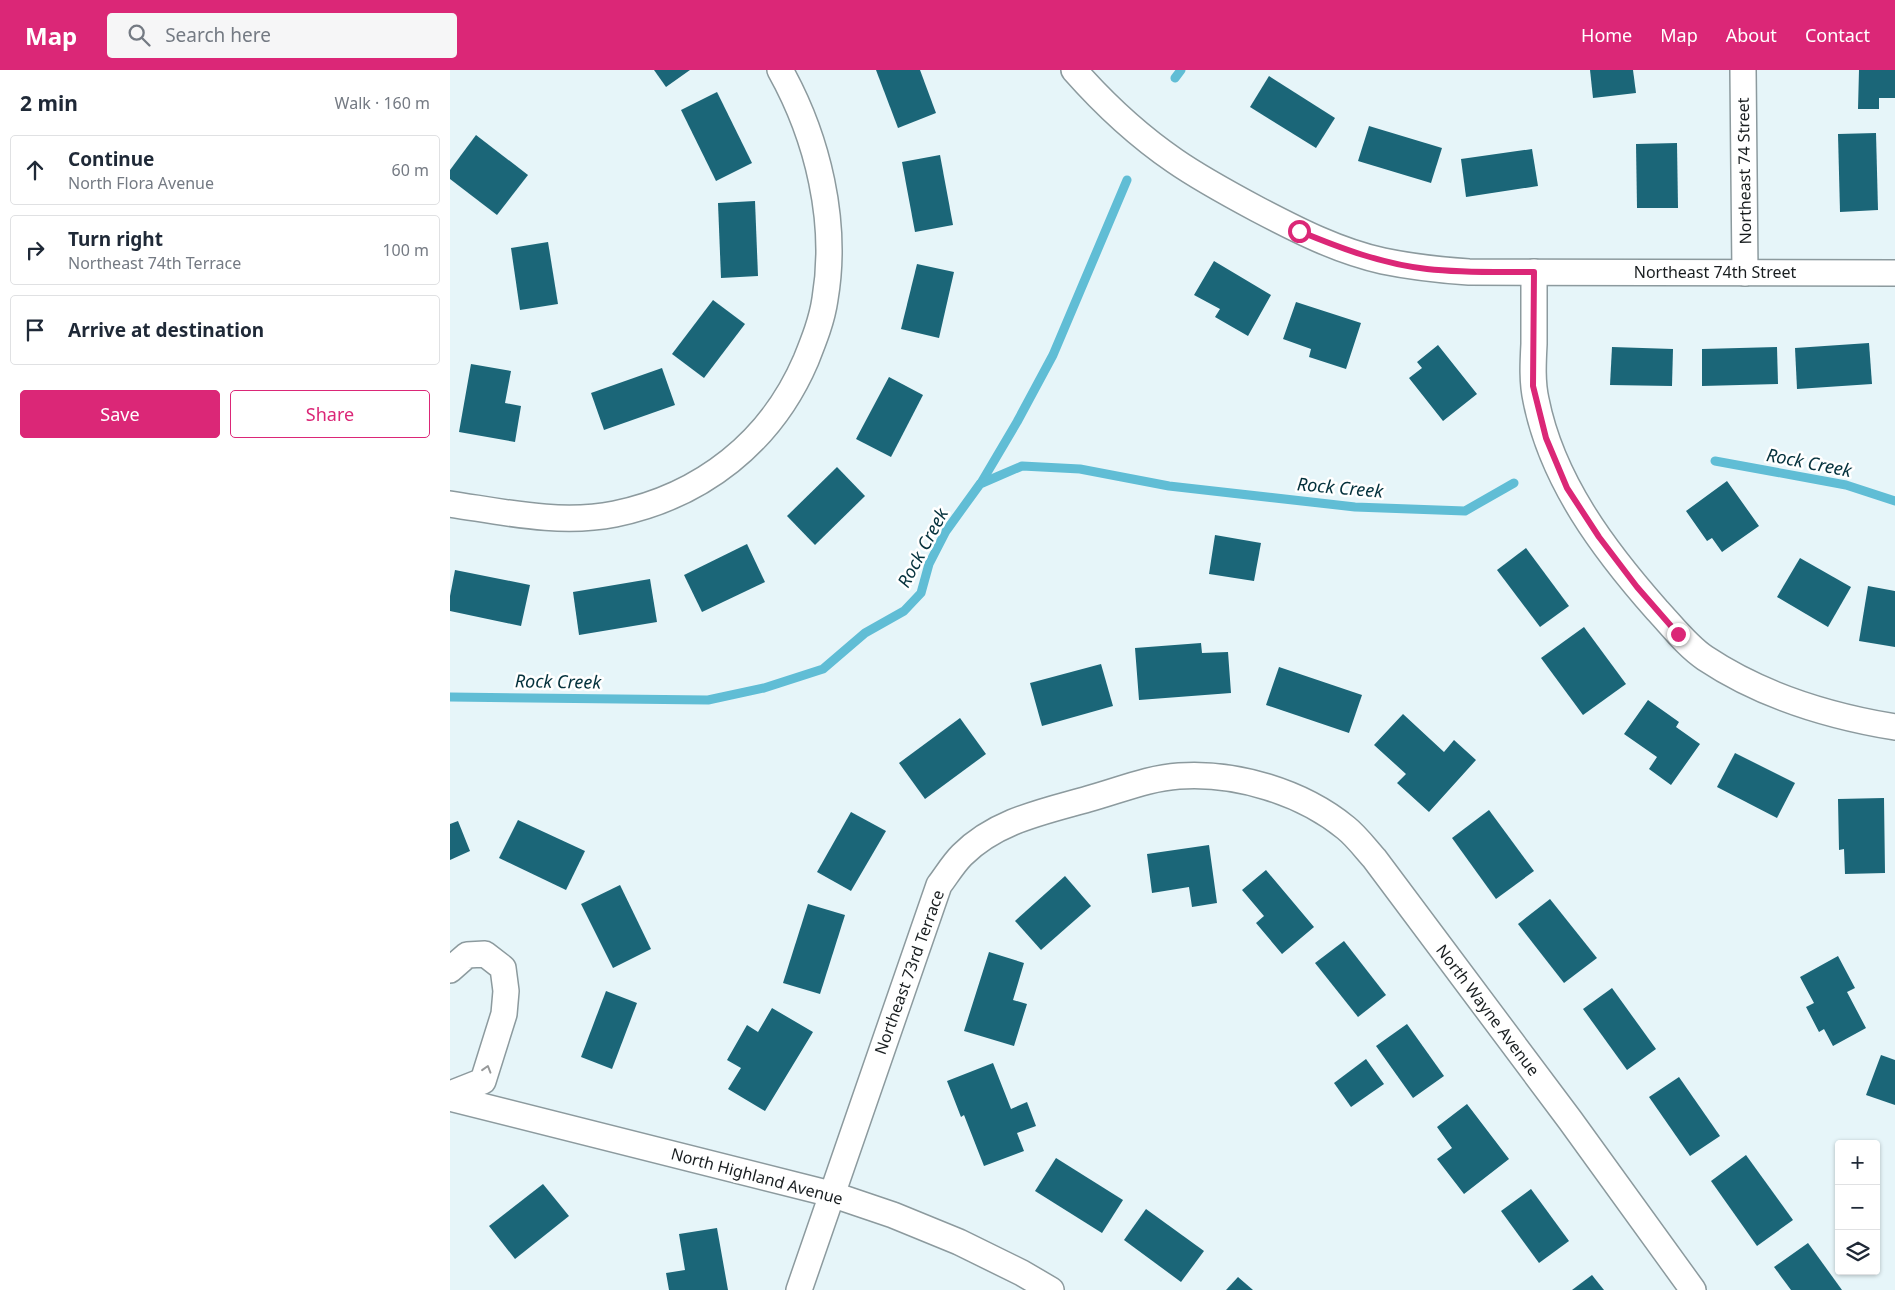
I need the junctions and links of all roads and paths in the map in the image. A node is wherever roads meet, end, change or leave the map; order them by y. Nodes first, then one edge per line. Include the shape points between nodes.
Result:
1 (780, 70) edge
2 (1074, 70) edge
3 (1743, 70) edge
4 (1534, 272) junction
5 (1745, 272) junction
6 (1895, 273) edge
7 (450, 504) edge
8 (1895, 727) edge
9 (1242, 782) joint
10 (450, 970) edge
11 (450, 1094) edge
12 (450, 1098) edge
13 (831, 1194) junction
14 (799, 1290) edge
15 (1051, 1290) edge
16 (1693, 1290) edge

1 - 7 street via 812,142 822,182 829,262 825,300 816,337 797,381 772,420 724,467 685,490 650,505 614,514 576,518 538,517
2 - 4 street, Northeast 74th Street via 1119,117 1175,162 1299,231 1382,261 1425,269
3 - 5 street, Northeast 74 Street
4 - 5 street, Northeast 74th Street
4 - 8 street via 1533,386 1546,438 1567,488 1637,587 1678,634 1723,670 1810,708
5 - 6 street, Northeast 74th Street
9 - 13 street, Northeast 73rd Terrace via 1219,777 1179,776 1141,784 1007,823 961,856 939,885
9 - 16 street, North Wayne Avenue via 1276,789 1313,805 1347,828 1374,858
11 -> 10 street via 483,1081 504,1014 506,991 503,968 485,954 467,954
12 - 13 street, North Highland Avenue
13 - 14 street, Northeast 73rd Terrace
13 - 15 street, North Highland Avenue via 959,1242

